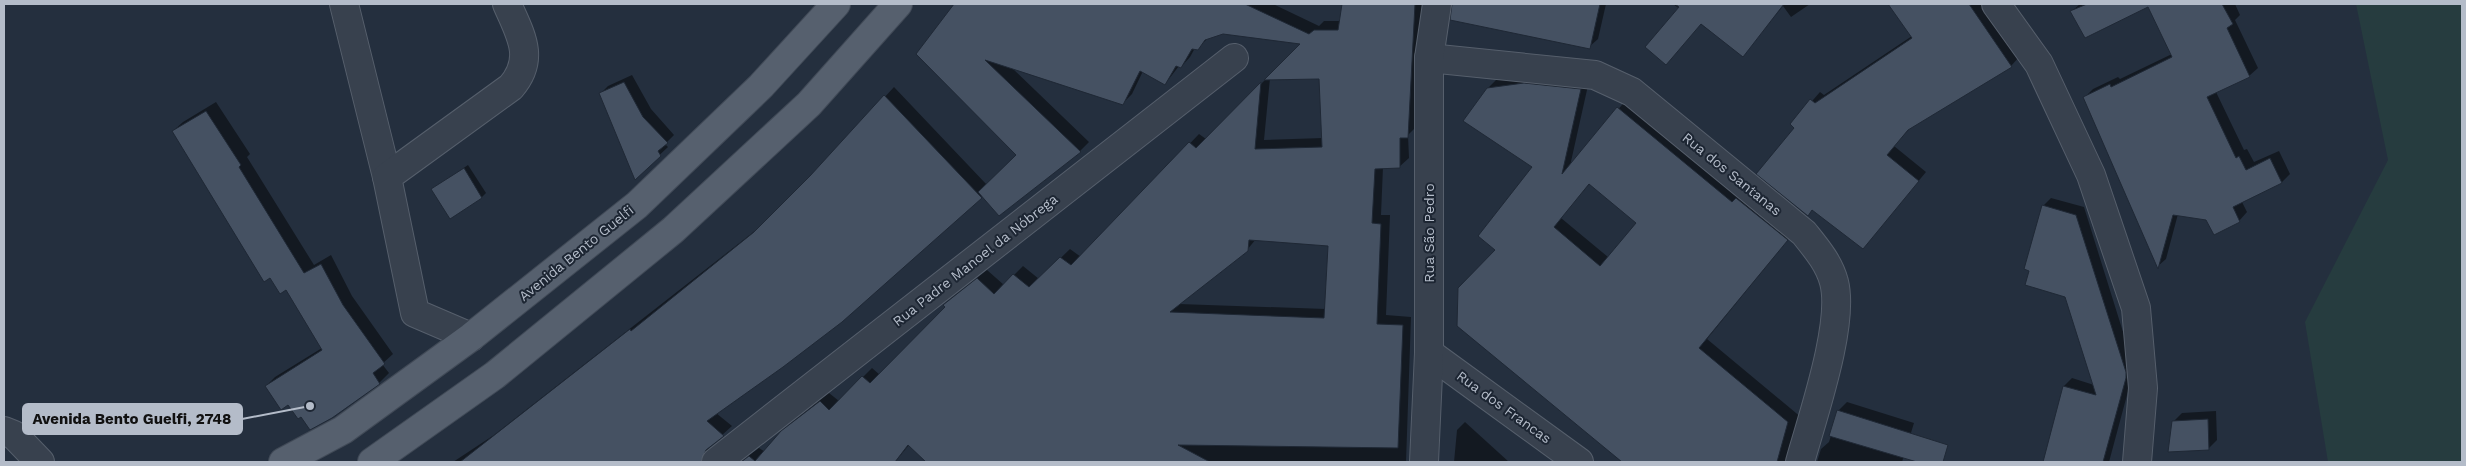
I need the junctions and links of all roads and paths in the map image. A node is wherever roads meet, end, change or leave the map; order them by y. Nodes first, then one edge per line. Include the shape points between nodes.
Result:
1 (344, 4) edge
2 (507, 4) edge
3 (836, 4) edge
4 (898, 4) edge
5 (1437, 4) edge
6 (1996, 4) edge
7 (1234, 58) dead end
8 (1429, 58) junction
9 (388, 177) junction
10 (471, 337) junction
11 (1429, 353) junction
12 (4, 432) edge
13 (40, 462) edge
14 (283, 462) edge
15 (372, 462) edge
16 (716, 462) edge
17 (1424, 462) edge
18 (1579, 462) edge
19 (1800, 462) edge
20 (2137, 462) edge

1 - 9 street
2 - 9 street via 521,36 525,61 521,75 511,87
3 - 10 main road, Avenida Bento Guelfi via 761,86 637,205
4 - 15 main road via 809,104 673,230 496,375
5 - 8 street, Rua São Pedro
6 - 20 street via 2040,64 2090,175 2136,308 2143,388
7 - 16 street, Rua Padre Manoel da Nóbrega
8 - 11 street, Rua São Pedro
8 - 19 street, Rua dos Santanas via 1595,75 1632,92 1804,233 1829,268 1834,282 1836,313 1830,350
9 - 10 street via 415,313
10 - 14 main road, Avenida Bento Guelfi via 343,430
11 - 17 street, Rua São Pedro
11 - 18 street, Rua dos Francas
12 - 13 street via 14,435

